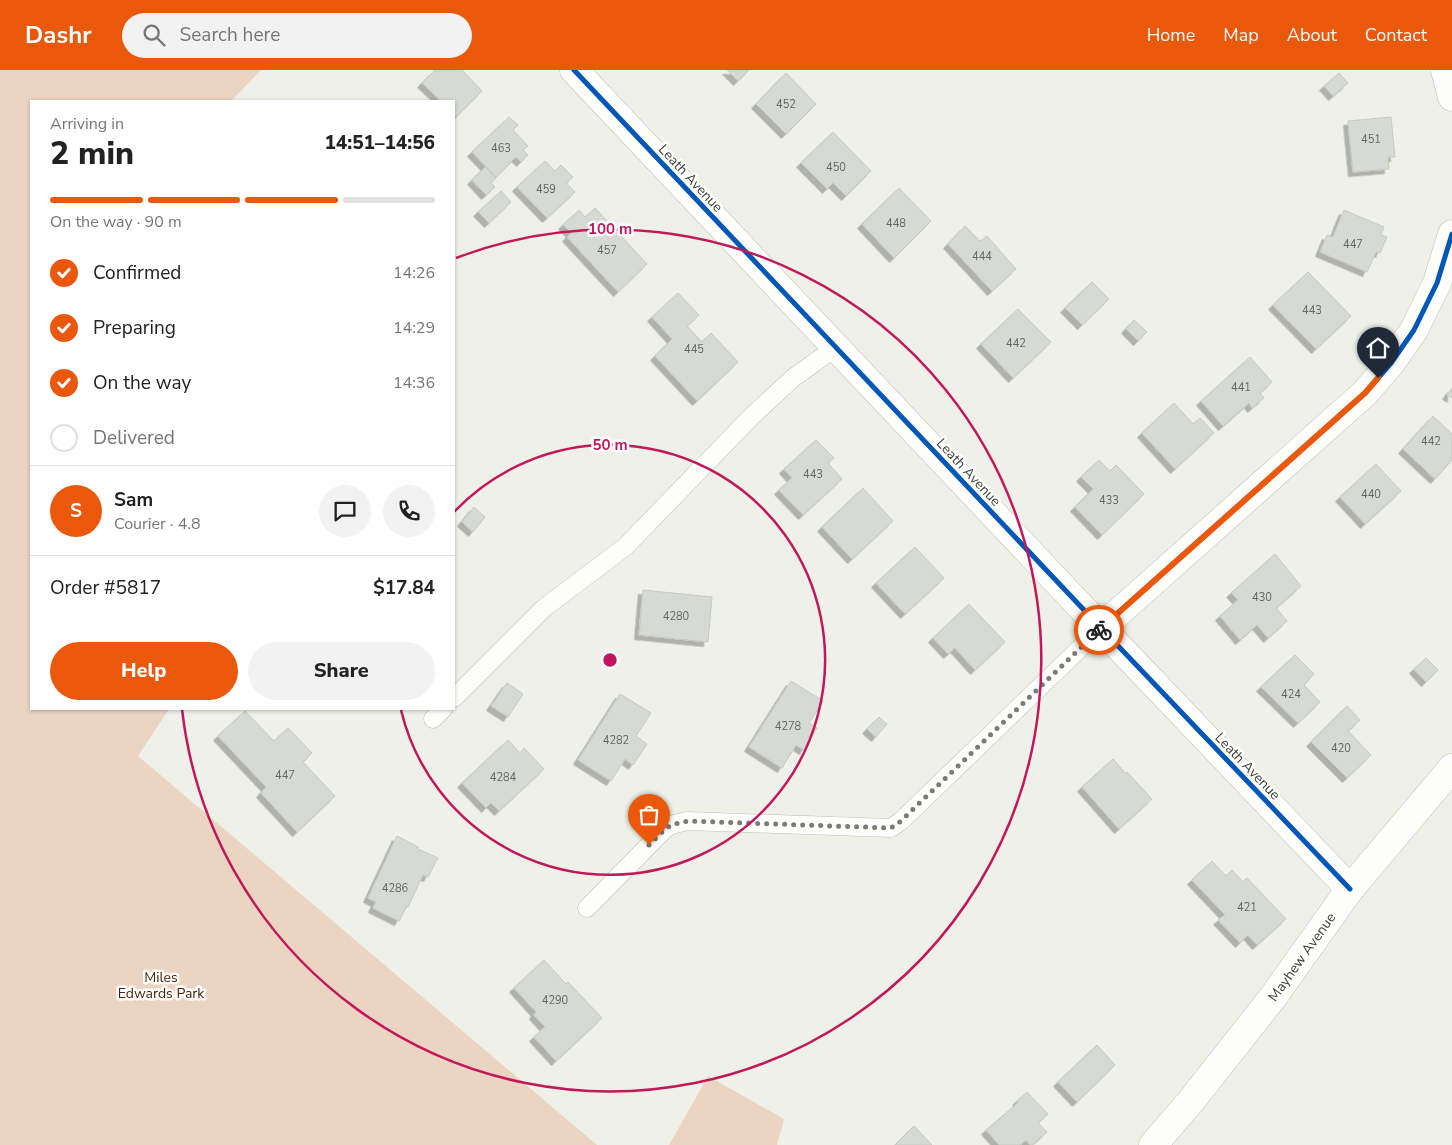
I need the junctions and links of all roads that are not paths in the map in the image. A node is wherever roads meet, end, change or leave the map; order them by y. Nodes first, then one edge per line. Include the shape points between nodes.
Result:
1 (574, 70) edge
2 (1445, 70) edge
3 (1452, 97) edge
4 (1452, 234) edge
5 (836, 347) junction
6 (1101, 628) junction
7 (455, 697) edge
8 (1452, 768) edge
9 (1350, 889) junction
10 (587, 908) dead end
11 (1153, 1145) edge

1 - 5 street, Leath Avenue
2 - 3 street
4 - 6 street via 1437,283 1414,330 1365,393
5 - 6 street, Leath Avenue
5 - 7 lane via 793,378 625,547 544,608
6 - 9 street, Leath Avenue
6 - 10 lane via 891,828 688,821 671,825
8 - 9 street, Mayhew Avenue
9 - 11 street, Mayhew Avenue via 1273,997

